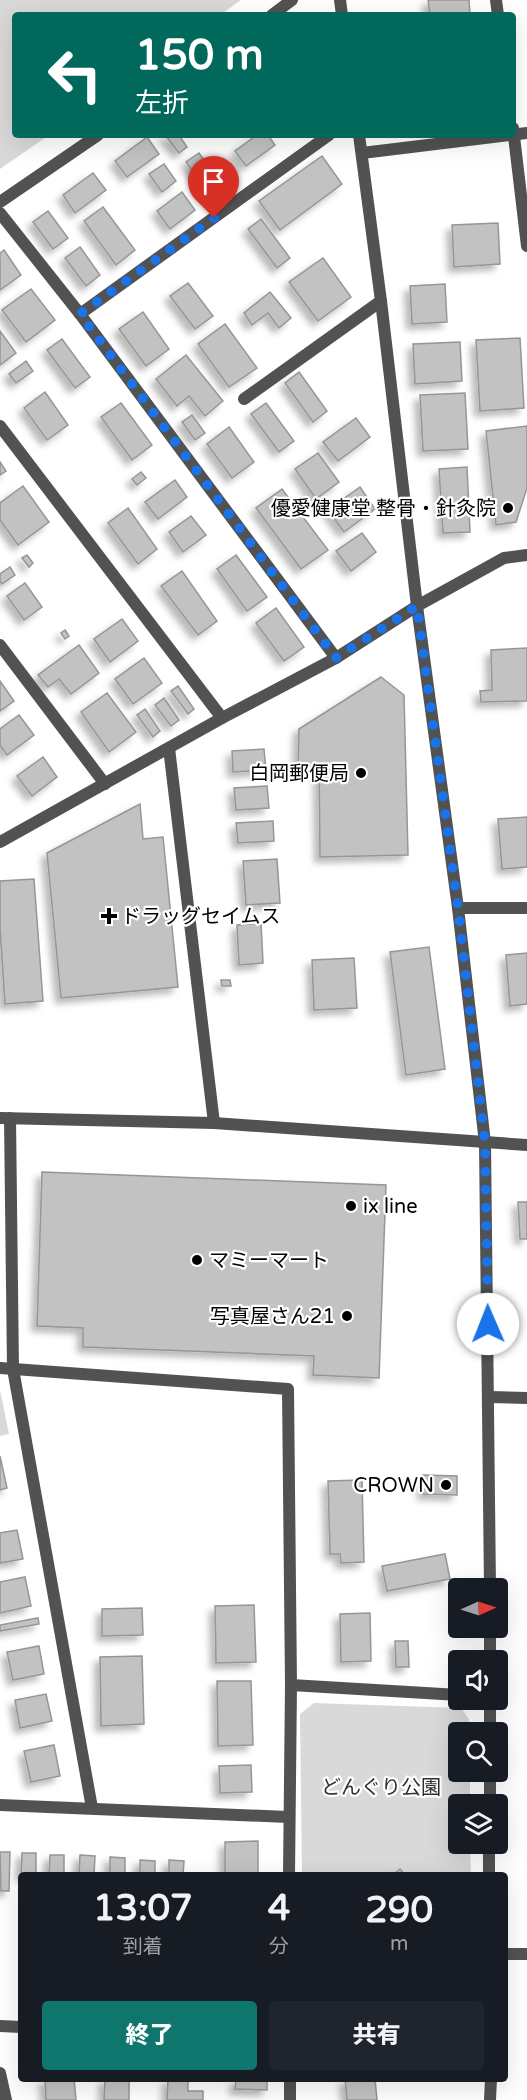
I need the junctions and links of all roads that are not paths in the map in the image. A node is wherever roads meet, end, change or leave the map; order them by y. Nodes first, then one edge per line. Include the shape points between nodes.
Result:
1 (292, 0) edge
2 (276, 12) edge
3 (94, 138) edge
4 (325, 138) edge
5 (360, 138) edge
6 (465, 138) edge
7 (514, 138) edge
8 (362, 153) junction
9 (0, 202) edge
10 (0, 213) edge
11 (527, 246) edge
12 (381, 301) junction
13 (80, 314) junction
14 (244, 399) dead end
15 (0, 426) edge
16 (526, 552) edge
17 (417, 606) junction
18 (0, 645) edge
19 (336, 658) junction
20 (222, 718) junction
21 (169, 748) junction
22 (105, 784) junction
23 (0, 842) edge
24 (458, 908) junction
25 (527, 908) edge
26 (5, 1118) edge
27 (214, 1123) junction
28 (485, 1143) junction
29 (527, 1145) edge
30 (6, 1368) edge
31 (489, 1397) junction
32 (527, 1398) edge
33 (490, 1578) edge
34 (291, 1685) junction
35 (448, 1694) edge
36 (0, 1805) edge
37 (92, 1808) junction
38 (288, 1817) junction
39 (489, 1854) edge
40 (289, 1872) edge
41 (489, 1872) edge
42 (508, 1954) edge
43 (527, 1954) edge
44 (0, 2026) edge
45 (18, 2027) edge
46 (0, 2073) edge
47 (290, 2082) edge
48 (490, 2082) edge
49 (6, 2100) edge
50 (290, 2100) edge
51 (490, 2100) edge

1 - 2 street
3 - 9 street
4 - 13 street
5 - 8 street
6 - 8 street
7 - 11 street
8 - 12 street
10 - 13 street
12 - 14 street
12 - 17 street
13 - 19 street
15 - 20 street
16 - 17 street via 504,558
17 - 19 street
17 - 24 street
18 - 22 street
19 - 20 street
20 - 21 street
21 - 22 street
21 - 27 street
22 - 23 street
24 - 25 street
24 - 28 street
26 - 27 street
26 - 30 street
27 - 28 street
28 - 29 street
28 - 31 street
30 - 34 street via 288,1389
30 - 37 street
31 - 32 street
31 - 33 street
34 - 35 street
34 - 38 street
36 - 37 street
37 - 38 street
38 - 40 street
39 - 41 street
42 - 43 street
44 - 45 street
46 - 49 street
47 - 50 street
48 - 51 street

